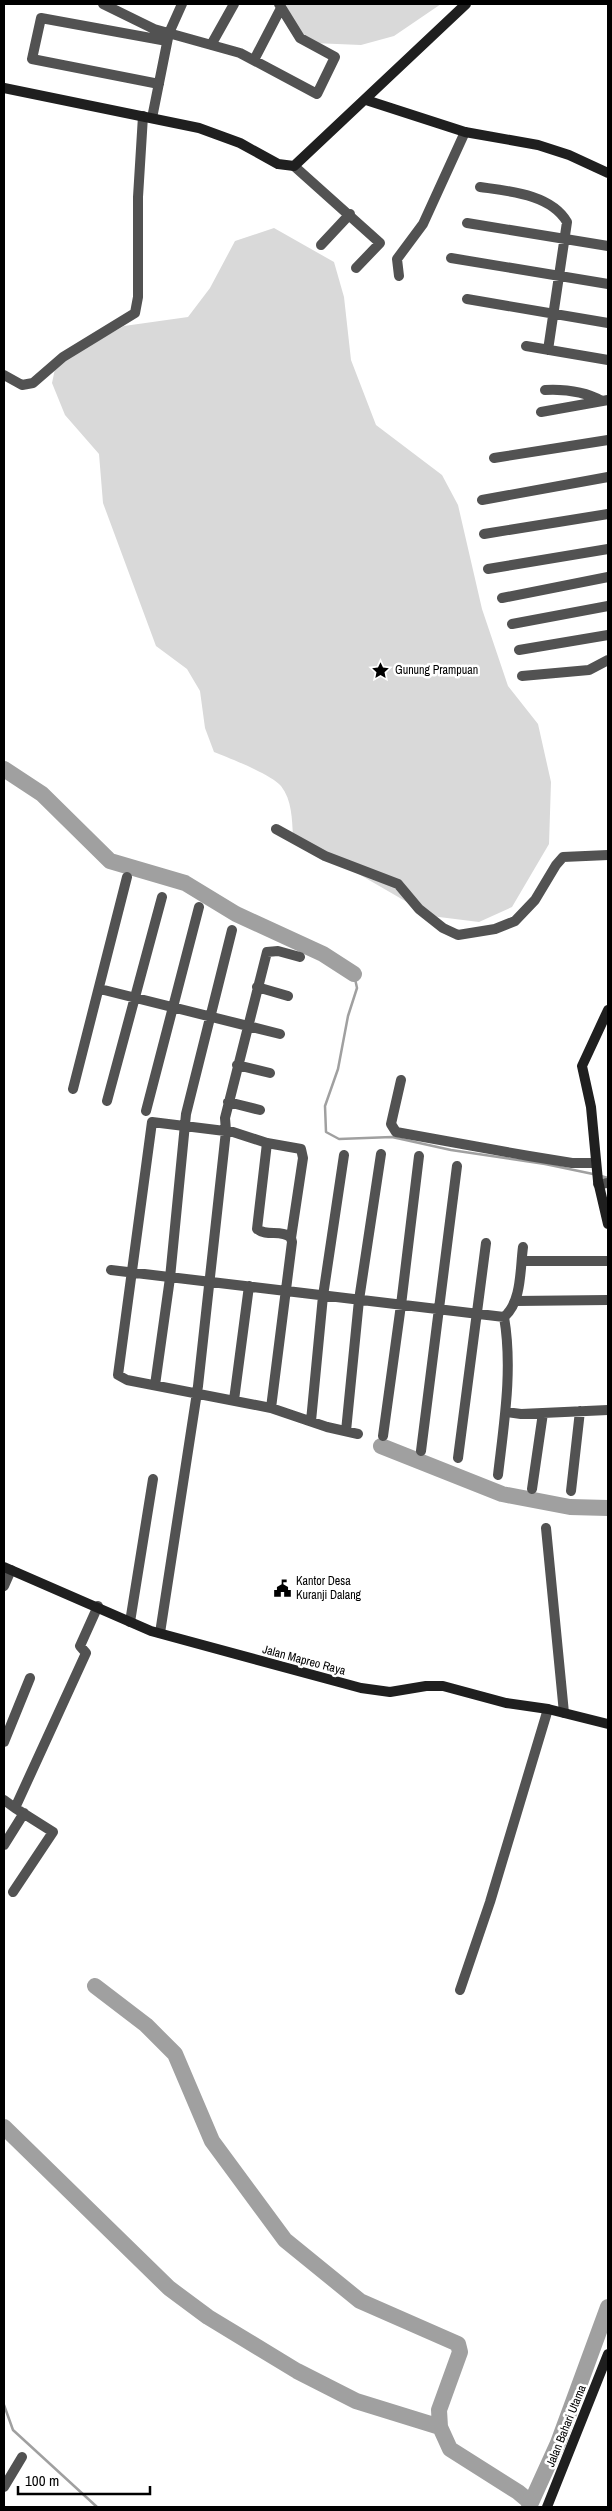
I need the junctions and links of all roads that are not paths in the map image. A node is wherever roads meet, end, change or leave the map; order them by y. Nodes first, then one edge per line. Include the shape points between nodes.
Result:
1 (103, 4) edge
2 (182, 4) edge
3 (234, 4) edge
4 (466, 4) edge
5 (280, 6) edge
6 (168, 37) junction
7 (211, 45) junction
8 (254, 60) junction
9 (159, 84) junction
10 (4, 88) edge
11 (366, 100) junction
12 (147, 117) junction
13 (465, 132) junction
14 (294, 166) junction
15 (608, 173) edge
16 (480, 187) dead end
17 (350, 214) junction
18 (467, 224) dead end
19 (565, 239) junction
20 (321, 245) dead end
21 (608, 246) edge
22 (451, 258) dead end
23 (356, 268) dead end
24 (399, 276) dead end
25 (560, 276) junction
26 (608, 284) edge
27 (467, 299) dead end
28 (554, 315) junction
29 (608, 323) edge
30 (526, 346) dead end
31 (548, 350) junction
32 (608, 360) edge
33 (4, 374) edge
34 (545, 390) dead end
35 (605, 400) edge
36 (541, 412) dead end
37 (608, 440) edge
38 (494, 458) dead end
39 (608, 477) edge
40 (482, 500) dead end
41 (608, 514) edge
42 (484, 534) dead end
43 (608, 549) edge
44 (488, 569) dead end
45 (608, 577) edge
46 (502, 598) dead end
47 (608, 606) edge
48 (512, 624) dead end
49 (608, 635) edge
50 (520, 650) dead end
51 (608, 660) edge
52 (522, 676) dead end
53 (276, 829) dead end
54 (608, 855) edge
55 (127, 878) dead end
56 (162, 897) dead end
57 (198, 907) dead end
58 (232, 930) dead end
59 (300, 957) dead end
60 (257, 988) junction
61 (100, 989) junction
62 (288, 996) dead end
63 (135, 999) junction
64 (173, 1009) junction
65 (608, 1010) edge
66 (210, 1018) junction
67 (246, 1027) junction
68 (280, 1034) dead end
69 (237, 1065) junction
70 (270, 1072) dead end
71 (401, 1080) dead end
72 (73, 1089) dead end
73 (107, 1101) dead end
74 (228, 1102) junction
75 (260, 1110) dead end
76 (146, 1111) dead end
77 (187, 1126) junction
78 (226, 1131) junction
79 (267, 1143) junction
80 (381, 1154) dead end
81 (344, 1155) dead end
82 (419, 1156) dead end
83 (457, 1166) dead end
84 (599, 1176) edge
85 (608, 1224) edge
86 (291, 1238) junction
87 (486, 1243) dead end
88 (524, 1247) dead end
89 (522, 1261) junction
90 (608, 1261) edge
91 (111, 1270) dead end
92 (132, 1273) junction
93 (170, 1278) junction
94 (208, 1282) junction
95 (249, 1286) junction
96 (286, 1292) junction
97 (323, 1296) junction
98 (359, 1300) junction
99 (608, 1300) edge
100 (516, 1302) junction
101 (402, 1305) junction
102 (438, 1309) junction
103 (478, 1314) junction
104 (504, 1317) junction
105 (156, 1385) junction
106 (197, 1393) junction
107 (234, 1400) junction
108 (271, 1408) junction
109 (608, 1410) edge
110 (580, 1411) junction
111 (506, 1412) junction
112 (543, 1413) junction
113 (311, 1421) junction
114 (346, 1431) junction
115 (358, 1434) dead end
116 (383, 1436) dead end
117 (421, 1451) dead end
118 (458, 1458) dead end
119 (498, 1475) dead end
120 (153, 1479) dead end
121 (532, 1489) dead end
122 (571, 1491) dead end
123 (546, 1528) dead end
124 (7, 1569) edge
125 (4, 1586) edge
126 (98, 1606) junction
127 (130, 1622) junction
128 (160, 1633) junction
129 (30, 1678) dead end
130 (548, 1709) junction
131 (564, 1713) junction
132 (608, 1724) edge
133 (4, 1742) edge
134 (4, 1800) edge
135 (19, 1810) junction
136 (4, 1845) edge
137 (13, 1892) dead end
138 (460, 1990) dead end
139 (608, 2354) edge
140 (22, 2457) dead end
141 (4, 2487) edge
142 (547, 2507) edge

1 - 6 street
2 - 6 street
3 - 7 street
4 - 11 street
5 - 8 street
5 - 8 street via 300,38 335,57 334,61 315,94
6 - 7 street
6 - 9 street
6 - 9 street via 41,18 32,59
7 - 8 street
9 - 12 street
10 - 12 street
11 - 13 street
11 - 14 street
12 - 14 street via 214,133 278,164
12 - 33 street via 138,197 138,297 135,313 63,357 34,383 22,385
13 - 15 street via 538,145
13 - 24 street via 423,224 397,259
14 - 17 street
16 - 19 street via 516,191 542,202 565,219 568,227
17 - 20 street
17 - 23 street via 380,243
18 - 19 street
19 - 21 street
19 - 25 street
22 - 25 street
25 - 26 street
25 - 28 street
27 - 28 street
28 - 29 street
28 - 31 street
30 - 31 street
31 - 32 street
34 - 35 street via 578,392
35 - 36 street
37 - 38 street
39 - 40 street
41 - 42 street
43 - 44 street
45 - 46 street
47 - 48 street
49 - 50 street
51 - 52 street via 589,670
53 - 54 street via 325,856 398,884 412,902 443,928 464,935 495,930 515,921 535,900 563,857
55 - 61 street
56 - 63 street
57 - 64 street
58 - 66 street
59 - 60 street via 278,950 267,952
60 - 62 street
60 - 67 street
61 - 63 street
61 - 72 street
63 - 64 street
63 - 73 street
64 - 66 street
64 - 76 street
65 - 84 street via 582,1066 591,1107
66 - 67 street
66 - 77 street via 186,1114
67 - 68 street
67 - 69 street
69 - 70 street
69 - 74 street
71 - 84 street via 391,1124 396,1132 572,1163
74 - 75 street
74 - 78 street
77 - 78 street
77 - 92 street via 153,1121 150,1124
77 - 93 street
78 - 79 street
78 - 94 street
79 - 86 street via 258,1229
79 - 86 street via 301,1149 303,1158
80 - 98 street
81 - 97 street
82 - 101 street
83 - 102 street
84 - 85 street
86 - 96 street
87 - 103 street
88 - 89 street
89 - 90 street
89 - 100 street
91 - 92 street
92 - 93 street
92 - 105 street via 118,1375
93 - 94 street
93 - 105 street
94 - 95 street
94 - 106 street
95 - 96 street
95 - 107 street
96 - 97 street
96 - 108 street
97 - 98 street
97 - 113 street
98 - 101 street
98 - 114 street
99 - 100 street
100 - 104 street
101 - 102 street
101 - 116 street
102 - 103 street
102 - 117 street
103 - 104 street
103 - 118 street
104 - 111 street via 507,1334
105 - 106 street
106 - 107 street
106 - 128 street
107 - 108 street
108 - 113 street
109 - 110 street
110 - 112 street
110 - 122 street
111 - 112 street
111 - 119 street
112 - 121 street
113 - 114 street
114 - 115 street
120 - 127 street
123 - 131 street
124 - 125 street
124 - 126 street, Jalan Mapreo Raya
126 - 127 street, Jalan Mapreo Raya
126 - 135 street via 80,1646 86,1653
127 - 128 street, Jalan Mapreo Raya
128 - 130 street, Jalan Mapreo Raya via 371,1690 390,1692 443,1686 506,1703
129 - 133 street
130 - 131 street, Jalan Mapreo Raya
130 - 138 street via 493,1893
131 - 132 street, Jalan Mapreo Raya
134 - 135 street
135 - 136 street
135 - 137 street via 53,1832
139 - 142 street, Jalan Bahari Utama
140 - 141 street

